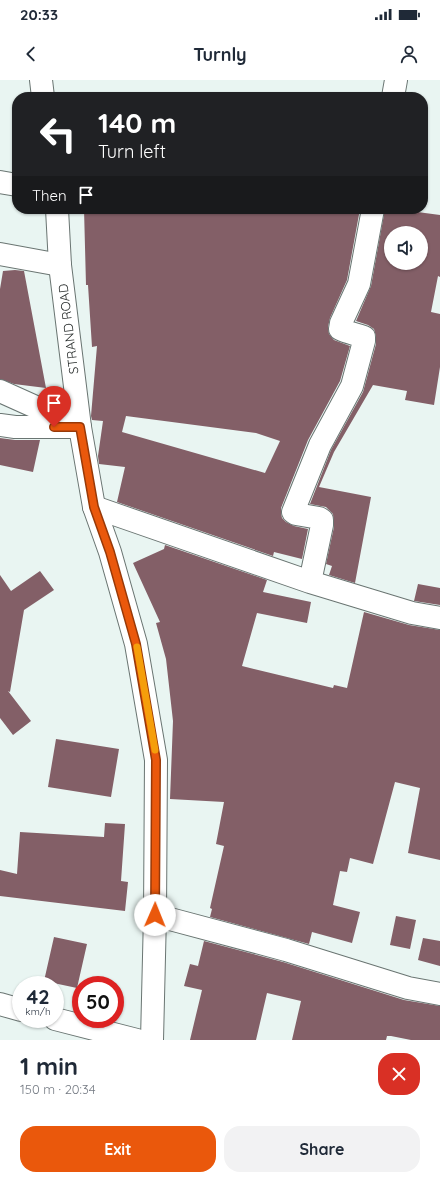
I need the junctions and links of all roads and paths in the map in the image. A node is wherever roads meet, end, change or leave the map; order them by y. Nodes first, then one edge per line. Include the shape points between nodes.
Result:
1 (41, 80) edge
2 (396, 80) edge
3 (42, 92) edge
4 (394, 92) edge
5 (0, 182) edge
6 (12, 184) edge
7 (57, 214) edge
8 (372, 214) edge
9 (0, 254) edge
10 (60, 265) junction
11 (0, 391) edge
12 (0, 425) edge
13 (80, 427) junction
14 (94, 507) junction
15 (310, 582) junction
16 (440, 618) edge
17 (155, 915) junction
18 (440, 994) edge
19 (0, 1004) edge
20 (12, 1007) edge
21 (64, 1021) edge
22 (137, 1040) edge
23 (152, 1040) edge

1 - 3 street
2 - 4 street
5 - 6 street
7 - 10 street, STRAND ROAD
8 - 15 street via 359,284 340,329 364,338 356,371 352,386 320,445 293,512 322,520
9 - 10 street
10 - 13 street, STRAND ROAD
11 - 13 street
12 - 13 street via 14,428
13 - 14 street, STRAND ROAD
14 - 15 street
14 - 17 street, STRAND ROAD via 110,552 136,644 156,760
15 - 16 street via 412,613
17 - 18 street via 286,950 408,988
17 - 23 street, STRAND ROAD
19 - 20 street
21 - 22 street

